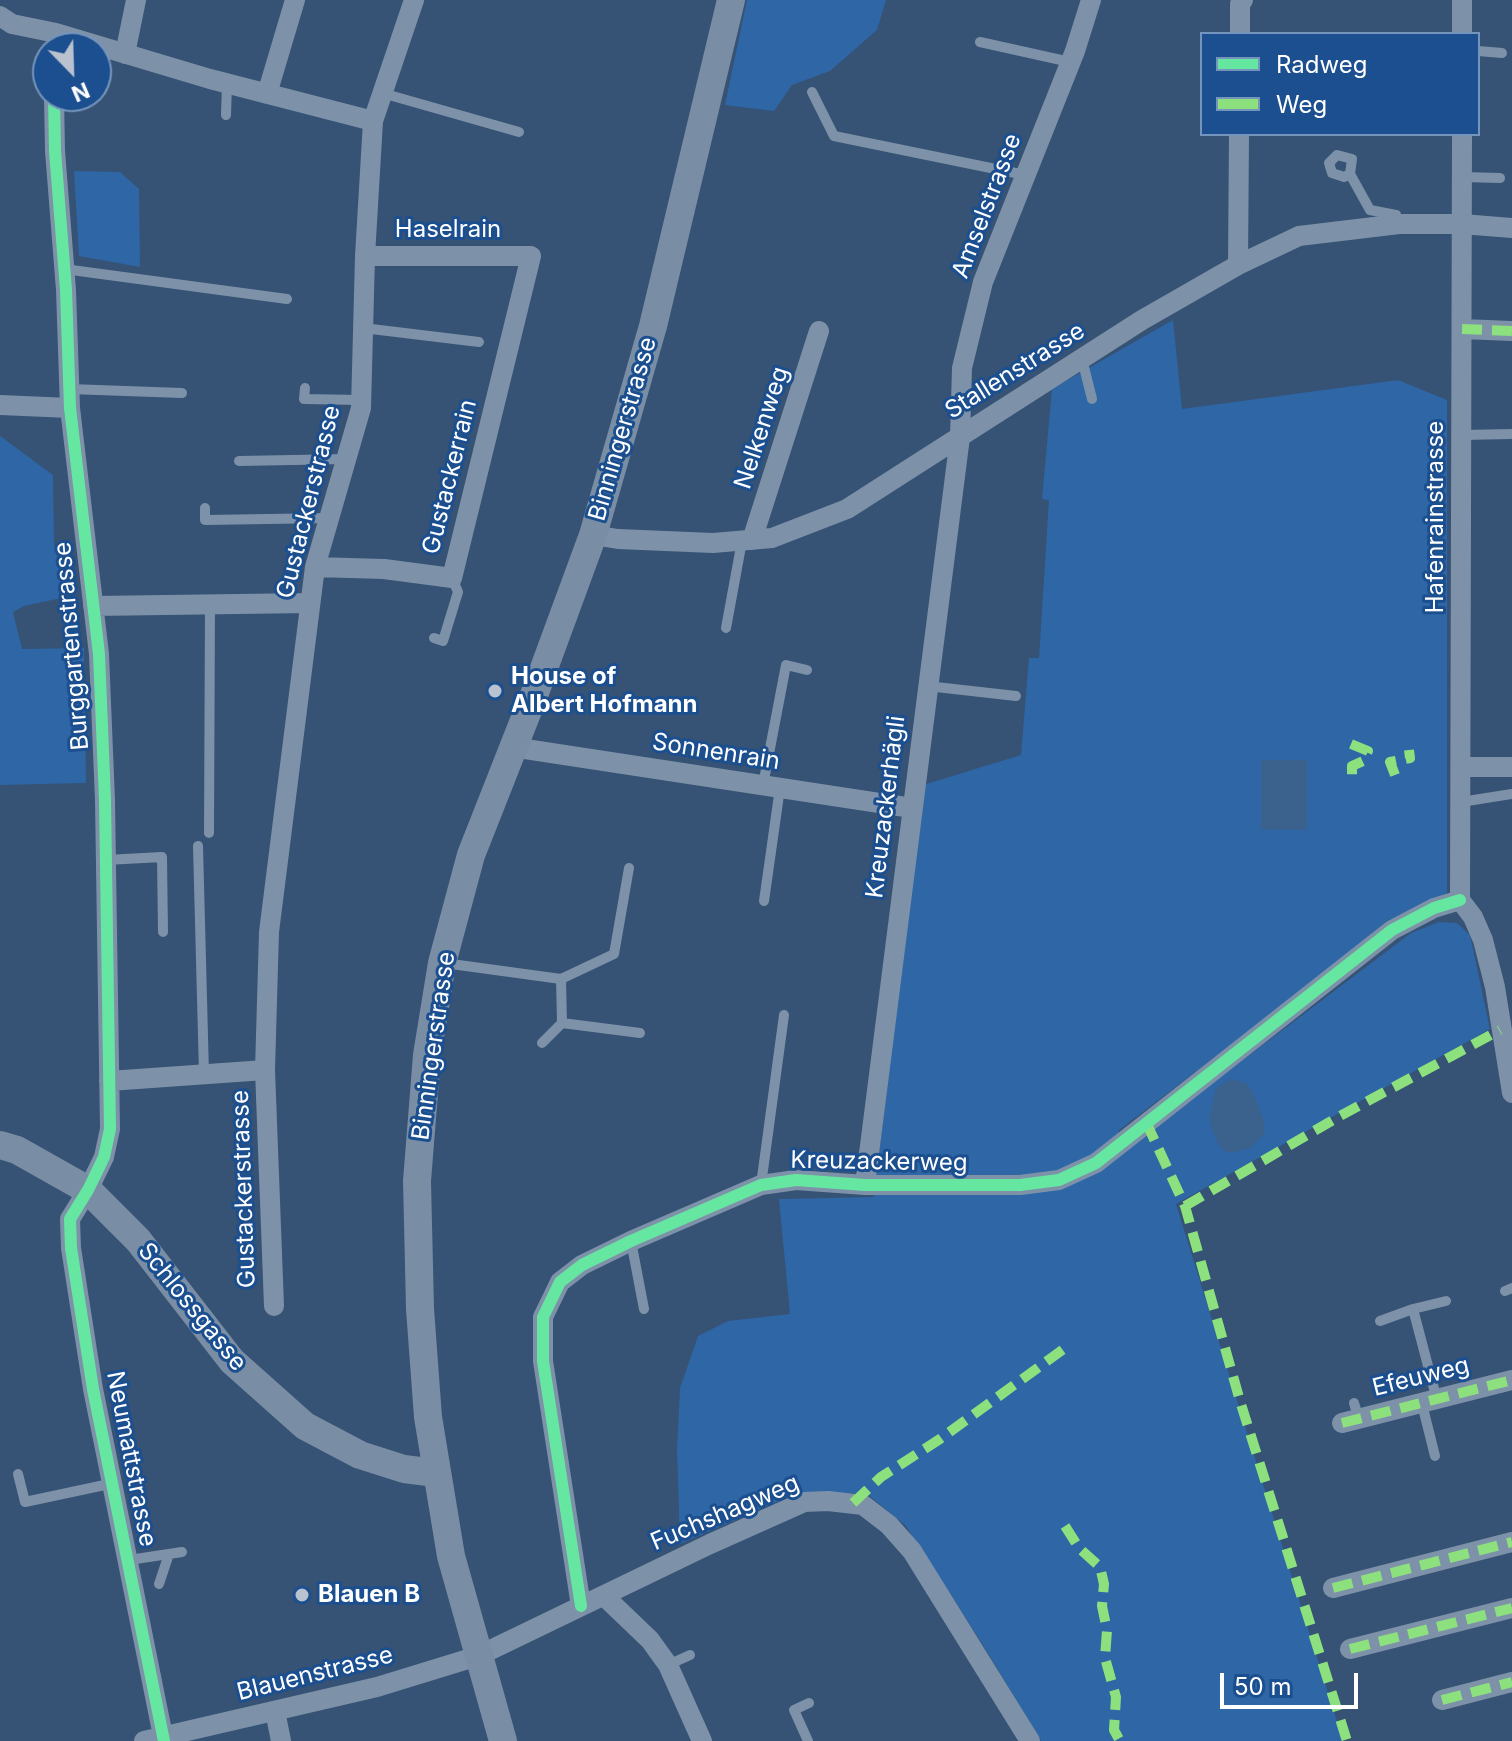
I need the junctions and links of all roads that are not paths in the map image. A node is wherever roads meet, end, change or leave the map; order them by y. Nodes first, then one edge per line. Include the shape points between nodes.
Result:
1 (136, 0) edge
2 (295, 0) edge
3 (414, 0) edge
4 (731, 0) edge
5 (1091, 0) edge
6 (1243, 0) edge
7 (1458, 0) edge
8 (2, 23) edge
9 (1240, 32) edge
10 (1462, 32) edge
11 (32, 33) edge
12 (980, 42) dead end
13 (1480, 51) edge
14 (112, 52) edge
15 (1502, 53) dead end
16 (125, 54) junction
17 (1070, 62) junction
18 (227, 84) junction
19 (812, 92) dead end
20 (382, 93) junction
21 (267, 94) junction
22 (54, 112) edge
23 (226, 115) dead end
24 (373, 121) junction
25 (519, 132) dead end
26 (1239, 136) edge
27 (1462, 136) edge
28 (1350, 174) dead end
29 (1025, 175) junction
30 (1463, 177) junction
31 (1500, 178) dead end
32 (1370, 218) junction
33 (1462, 224) junction
34 (1512, 228) edge
35 (365, 256) junction
36 (531, 256) joint
37 (1238, 265) junction
38 (64, 269) junction
39 (287, 299) dead end
40 (363, 328) junction
41 (1462, 329) junction
42 (819, 331) dead end
43 (1512, 331) edge
44 (479, 342) dead end
45 (1082, 359) junction
46 (305, 388) dead end
47 (182, 393) dead end
48 (69, 399) junction
49 (1092, 399) dead end
50 (361, 400) junction
51 (0, 405) edge
52 (1512, 434) edge
53 (1462, 435) junction
54 (960, 437) junction
55 (346, 459) junction
56 (239, 461) dead end
57 (205, 508) dead end
58 (330, 518) junction
59 (593, 535) junction
60 (747, 540) junction
61 (315, 567) junction
62 (452, 578) junction
63 (210, 603) junction
64 (310, 603) junction
65 (93, 606) junction
66 (726, 628) dead end
67 (434, 638) dead end
68 (807, 670) dead end
69 (927, 686) junction
70 (1016, 696) dead end
71 (512, 747) junction
72 (1461, 767) junction
73 (1512, 767) edge
74 (771, 787) junction
75 (1512, 794) edge
76 (1461, 802) junction
77 (912, 808) junction
78 (209, 833) dead end
79 (198, 846) dead end
80 (106, 860) junction
81 (629, 868) dead end
82 (1460, 900) junction
83 (764, 901) dead end
84 (163, 932) dead end
85 (442, 963) junction
86 (561, 979) junction
87 (1504, 986) edge
88 (784, 1015) dead end
89 (562, 1023) junction
90 (640, 1033) dead end
91 (542, 1043) dead end
92 (265, 1070) junction
93 (1511, 1072) edge
94 (204, 1074) junction
95 (109, 1081) junction
96 (1512, 1093) edge
97 (0, 1145) edge
98 (761, 1185) junction
99 (865, 1185) junction
100 (88, 1190) junction
101 (631, 1241) junction
102 (1446, 1301) dead end
103 (274, 1306) dead end
104 (644, 1309) dead end
105 (1413, 1309) junction
106 (1380, 1321) dead end
107 (1512, 1380) edge
108 (1430, 1402) junction
109 (1352, 1415) dead end
110 (1435, 1456) dead end
111 (436, 1473) junction
112 (18, 1474) dead end
113 (114, 1483) junction
114 (1512, 1542) edge
115 (182, 1552) dead end
116 (169, 1554) junction
117 (129, 1560) junction
118 (159, 1584) dead end
119 (1333, 1588) dead end
120 (604, 1596) junction
121 (581, 1606) junction
122 (1512, 1608) edge
123 (1350, 1649) dead end
124 (690, 1655) dead end
125 (478, 1656) junction
126 (668, 1665) junction
127 (1512, 1682) edge
128 (1442, 1700) dead end
129 (809, 1703) dead end
130 (275, 1711) junction
131 (157, 1740) edge
132 (281, 1741) edge
133 (503, 1741) edge
134 (702, 1741) edge
135 (808, 1741) edge
136 (1030, 1741) edge

1 - 16 street
2 - 21 street
3 - 20 street, Gustackerstrasse
4 - 59 main road, Binningerstrasse via 653,326
5 - 17 street, Amselstrasse
6 - 9 street
7 - 10 street
8 - 11 street
12 - 17 lane
13 - 15 lane
14 - 16 street
16 - 18 street
17 - 29 street, Amselstrasse
18 - 21 street
18 - 23 lane
19 - 29 lane via 834,136
20 - 24 street, Gustackerstrasse
20 - 25 lane
21 - 24 street
22 - 38 street, Burggartenstrasse
24 - 35 street, Gustackerstrasse
26 - 37 street
27 - 30 street, Hafenrainstrasse
28 - 32 lane
29 - 54 street, Amselstrasse via 983,282 962,368
30 - 31 lane
30 - 33 street, Hafenrainstrasse
32 - 33 street, Stallenstrasse via 1395,225
32 - 37 street, Stallenstrasse via 1299,236
33 - 34 street, Stallenstrasse
33 - 41 street, Hafenrainstrasse
35 - 36 street, Haselrain
35 - 40 street, Gustackerstrasse
36 - 62 street, Gustackerrain
37 - 45 street, Stallenstrasse
38 - 39 lane
38 - 48 street, Burggartenstrasse
40 - 44 lane
40 - 50 street, Gustackerstrasse
41 - 43 street
41 - 53 street, Hafenrainstrasse
42 - 60 street, Nelkenweg
45 - 49 lane
45 - 54 street, Stallenstrasse
46 - 50 lane via 304,399
47 - 48 lane
48 - 51 street
48 - 65 street, Burggartenstrasse
50 - 55 street, Gustackerstrasse
52 - 53 lane
53 - 72 street, Hafenrainstrasse
54 - 60 street, Stallenstrasse via 847,509 772,538
54 - 69 street, Kreuzackerhägli
55 - 56 lane
55 - 58 street, Gustackerstrasse
57 - 58 lane via 205,520
58 - 61 street, Gustackerstrasse
59 - 60 street, Stallenstrasse via 713,543
59 - 71 main road, Binningerstrasse
60 - 66 lane
61 - 62 street, Gustackerrain
61 - 64 street, Gustackerstrasse
62 - 67 lane via 458,592 443,641
63 - 64 street
63 - 65 street
63 - 78 lane
64 - 92 street, Gustackerstrasse via 269,932
65 - 80 street, Burggartenstrasse
68 - 74 lane via 786,665
69 - 70 lane
69 - 77 street, Kreuzackerhägli
71 - 74 street, Sonnenrain
71 - 85 main road, Binningerstrasse via 471,855
72 - 73 street
72 - 76 street, Hafenrainstrasse
74 - 77 street, Sonnenrain
74 - 83 lane
75 - 76 lane
76 - 82 street, Hafenrainstrasse
77 - 99 street, Kreuzackerhägli
79 - 94 lane
80 - 84 lane via 162,857
80 - 95 street, Burggartenstrasse
81 - 86 lane via 614,954
82 - 87 street
82 - 99 street, Kreuzackerweg via 1392,930 1096,1163 1059,1180 1020,1185
85 - 86 lane
85 - 111 main road, Binningerstrasse via 427,1055 417,1181 420,1309
86 - 89 lane
87 - 93 street
88 - 98 lane
89 - 90 lane
89 - 91 lane
92 - 94 street, Gustackerstrasse
92 - 103 street, Gustackerstrasse
93 - 96 street
94 - 95 street, Gustackerstrasse
95 - 100 street, Burggartenstrasse via 110,1129
97 - 100 main road, Schlossgasse
98 - 99 street, Kreuzackerweg via 796,1180
98 - 101 street, Kreuzackerweg
100 - 111 main road, Schlossgasse via 138,1240 232,1361 305,1426 360,1455
100 - 113 street, Neumattstrasse via 70,1219 71,1248
101 - 104 lane
101 - 121 street, Kreuzackerweg via 560,1282 543,1317 543,1361
102 - 105 lane
105 - 106 lane
105 - 108 lane
107 - 108 street, Efeuweg
108 - 109 street, Efeuweg
108 - 110 lane
111 - 125 main road, Binningerstrasse
112 - 113 lane via 25,1502
113 - 117 street, Neumattstrasse
114 - 119 street
115 - 116 lane
116 - 117 lane
116 - 118 lane
117 - 131 street, Neumattstrasse
120 - 121 street, Fuchshagweg
120 - 126 street
120 - 136 street, Fuchshagweg via 804,1502 863,1505 912,1551
121 - 125 street, Fuchshagweg
122 - 123 street
124 - 126 lane
125 - 130 street, Blauenstrasse
125 - 133 main road, Binningerstrasse
126 - 134 street
127 - 128 street
129 - 135 lane via 794,1710
130 - 131 street, Blauenstrasse
130 - 132 street

